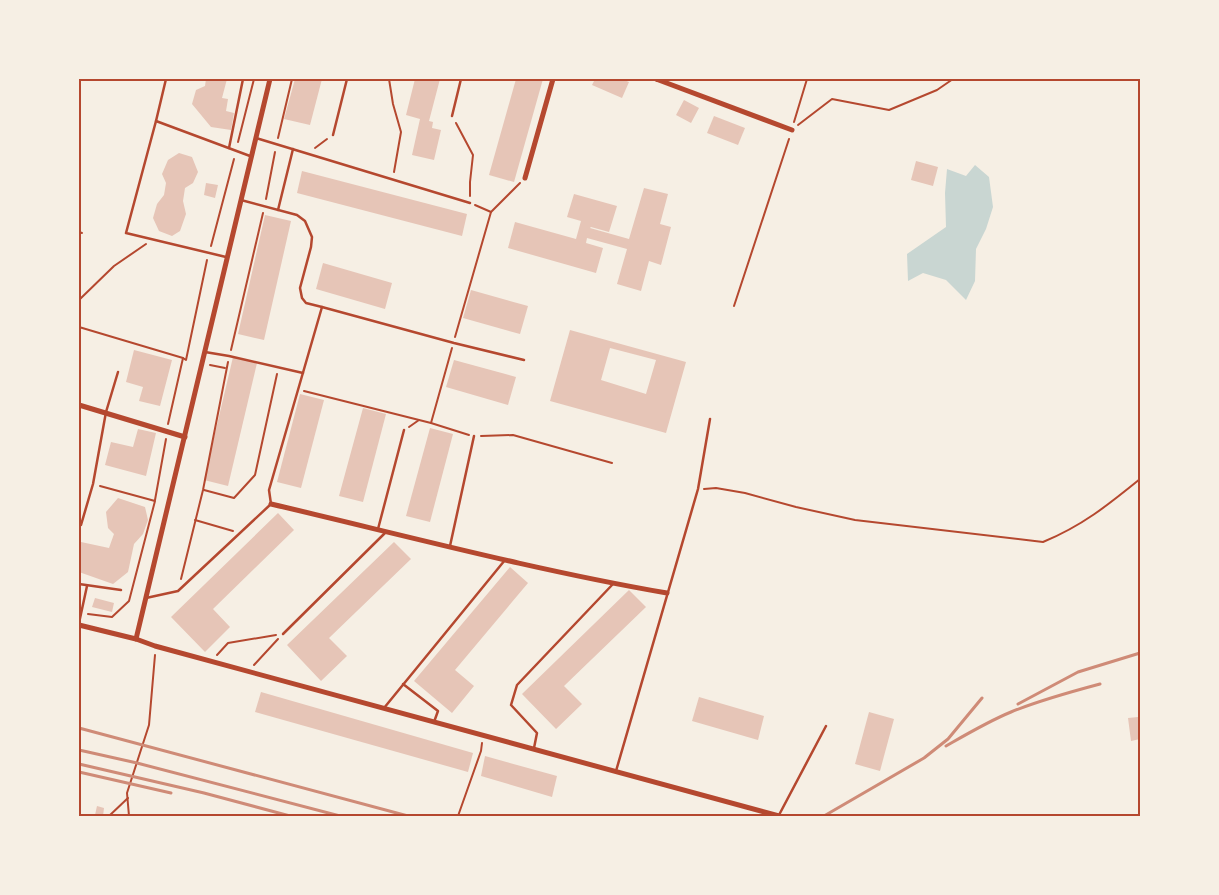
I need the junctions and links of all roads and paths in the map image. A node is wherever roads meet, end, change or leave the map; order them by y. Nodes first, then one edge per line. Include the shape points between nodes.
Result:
1 (166, 79) edge
2 (243, 79) edge
3 (254, 79) edge
4 (270, 79) edge
5 (292, 79) edge
6 (347, 79) edge
7 (389, 79) edge
8 (461, 79) edge
9 (553, 79) edge
10 (656, 79) edge
11 (807, 79) edge
12 (953, 79) edge
13 (452, 116) joint
14 (156, 122) junction
15 (792, 130) junction
16 (333, 135) joint
17 (256, 138) junction
18 (277, 143) junction
19 (229, 148) junction
20 (293, 149) junction
21 (236, 151) junction
22 (308, 154) junction
23 (252, 157) junction
24 (525, 178) joint
25 (392, 179) junction
26 (241, 200) junction
27 (470, 203) junction
28 (265, 205) junction
29 (278, 210) junction
30 (491, 212) junction
31 (79, 232) edge
32 (82, 233) dead end
33 (152, 240) junction
34 (208, 253) junction
35 (228, 257) junction
36 (79, 300) edge
37 (734, 306) dead end
38 (322, 307) junction
39 (79, 327) edge
40 (454, 343) junction
41 (205, 352) junction
42 (229, 356) junction
43 (524, 360) dead end
44 (278, 367) junction
45 (118, 372) dead end
46 (303, 374) junction
47 (297, 389) junction
48 (79, 405) edge
49 (106, 412) junction
50 (710, 419) dead end
51 (420, 420) junction
52 (431, 423) junction
53 (404, 430) joint
54 (474, 436) junction
55 (185, 437) junction
56 (612, 464) dead end
57 (1140, 479) edge
58 (93, 484) junction
59 (698, 489) junction
60 (203, 490) junction
61 (271, 504) junction
62 (195, 520) junction
63 (79, 525) edge
64 (378, 529) junction
65 (387, 531) junction
66 (240, 533) junction
67 (450, 546) junction
68 (506, 560) junction
69 (79, 584) edge
70 (613, 584) junction
71 (87, 586) junction
72 (122, 590) dead end
73 (178, 591) junction
74 (667, 593) junction
75 (146, 598) junction
76 (80, 612) junction
77 (79, 624) edge
78 (283, 634) junction
79 (136, 639) junction
80 (156, 646) junction
81 (212, 661) junction
82 (249, 671) junction
83 (403, 684) junction
84 (384, 708) junction
85 (434, 722) junction
86 (826, 726) dead end
87 (483, 735) junction
88 (534, 749) junction
89 (616, 772) junction
90 (128, 798) junction
91 (109, 816) edge
92 (129, 816) edge
93 (458, 816) edge
94 (779, 816) edge

1 - 14 lane
2 - 19 lane
3 - 21 path
4 - 17 street
5 - 18 path
6 - 16 lane
7 - 25 path via 401,132
8 - 13 lane
9 - 24 street
10 - 15 street
11 - 15 path
12 - 15 path via 938,90 889,110 832,99
13 - 27 path via 473,155
14 - 19 lane
14 - 33 lane via 126,233
15 - 37 path
16 - 22 path
17 - 18 lane
17 - 23 street
18 - 20 lane
18 - 28 path
19 - 21 lane
20 - 22 lane
20 - 29 lane
21 - 23 lane
21 - 34 path
22 - 25 lane
23 - 26 street
24 - 30 path
25 - 27 lane
26 - 28 lane
26 - 35 street
27 - 30 path
28 - 29 lane
28 - 42 path
29 - 38 lane via 297,215 308,227 312,242 300,294 306,303
30 - 40 path
31 - 32 path
33 - 34 lane
33 - 36 path via 114,266
34 - 35 lane
34 - 39 path via 186,360
35 - 41 street
38 - 40 lane
38 - 46 lane
40 - 43 lane
40 - 52 path
41 - 42 lane
41 - 55 street
42 - 44 lane
42 - 60 path
44 - 46 lane
44 - 60 path via 255,475 234,498
45 - 49 lane
46 - 47 lane
47 - 51 path
47 - 61 lane via 269,490
48 - 49 street
49 - 55 street
49 - 58 lane
50 - 59 lane
51 - 52 path
51 - 53 path
52 - 54 path
53 - 64 lane
54 - 56 path via 513,435
54 - 67 lane
55 - 75 street
57 - 59 path via 1099,512 1067,532 1043,542 855,520 745,493 716,488
58 - 63 lane
58 - 76 path via 155,501 129,601 112,617
59 - 74 lane
60 - 62 path
61 - 64 street
61 - 66 lane
62 - 66 path
62 - 73 path
64 - 65 street
65 - 67 street
65 - 78 lane
66 - 73 lane
67 - 68 street
68 - 70 street
68 - 83 lane
69 - 71 lane
70 - 74 street
70 - 88 lane via 517,685 511,705 537,733
71 - 72 lane
71 - 76 lane
73 - 75 lane
74 - 89 lane
75 - 79 street
76 - 77 lane
77 - 79 street
78 - 81 path via 228,643
78 - 82 path
79 - 80 street
80 - 81 street
80 - 90 path via 149,725
81 - 82 street
82 - 84 street
83 - 84 lane
83 - 85 lane via 438,711
84 - 85 street
85 - 87 street
86 - 94 lane
87 - 88 street
87 - 93 path via 482,751
88 - 89 street
89 - 94 street
90 - 91 path
90 - 92 path

